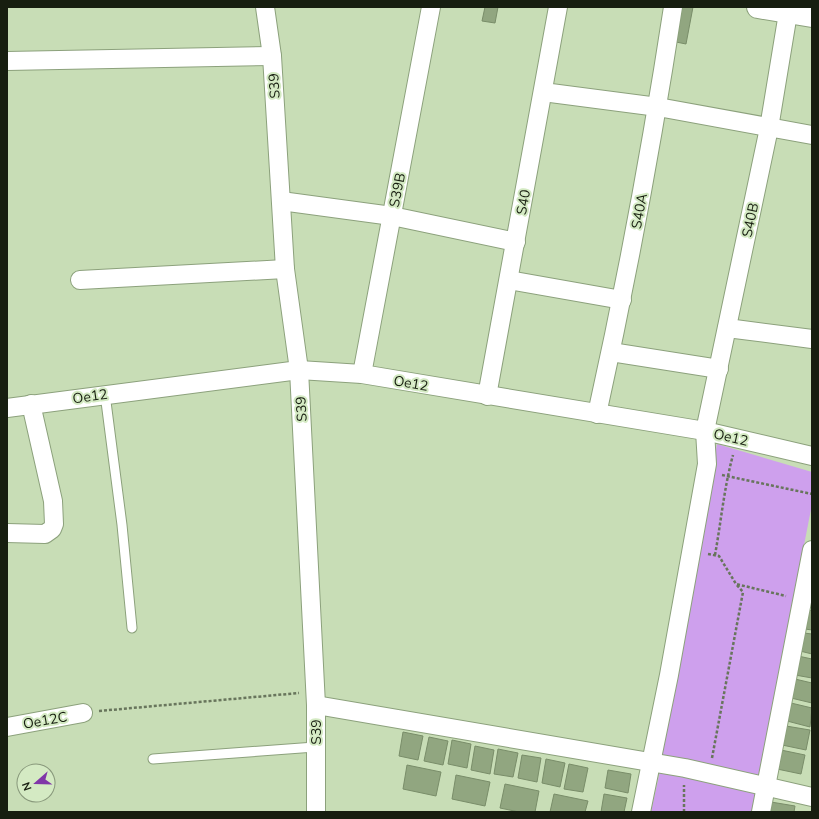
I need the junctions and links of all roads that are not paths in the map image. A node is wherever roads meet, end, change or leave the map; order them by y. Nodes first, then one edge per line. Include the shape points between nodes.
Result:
1 (265, 7) edge
2 (431, 7) edge
3 (558, 7) edge
4 (673, 7) edge
5 (758, 7) edge
6 (788, 10) edge
7 (812, 16) edge
8 (272, 56) junction
9 (7, 61) edge
10 (543, 92) junction
11 (658, 107) junction
12 (770, 128) junction
13 (812, 135) edge
14 (281, 200) junction
15 (392, 216) junction
16 (516, 242) junction
17 (285, 269) junction
18 (80, 280) dead end
19 (509, 280) junction
20 (622, 300) junction
21 (727, 328) junction
22 (812, 339) edge
23 (611, 352) junction
24 (719, 369) junction
25 (299, 370) junction
26 (362, 374) junction
27 (105, 394) junction
28 (488, 396) junction
29 (31, 404) junction
30 (7, 408) edge
31 (598, 414) junction
32 (705, 431) junction
33 (812, 456) edge
34 (7, 533) edge
35 (812, 550) edge
36 (132, 628) dead end
37 (315, 699) junction
38 (83, 713) road end
39 (7, 727) edge
40 (315, 746) junction
41 (153, 759) dead end
42 (650, 763) junction
43 (766, 787) junction
44 (812, 797) edge
45 (316, 812) edge
46 (641, 812) edge
47 (761, 812) edge

1 - 8 street, S39
2 - 15 street, S39B
3 - 10 street, S40
4 - 11 street, S40A
5 - 6 street
6 - 7 street
6 - 12 street, S40B
8 - 9 street
8 - 14 street, S39
10 - 11 street
10 - 16 street, S40
11 - 12 street
11 - 20 street, S40A
12 - 13 street
12 - 21 street, S40B
14 - 15 street
14 - 17 street, S39
15 - 16 street
15 - 26 street, S39B
16 - 19 street, S40
17 - 18 street
17 - 25 street, S39
19 - 20 street
19 - 28 street, S40
20 - 23 street, S40A
21 - 22 street
21 - 24 street, S40B
23 - 24 street
23 - 31 street, S40A
24 - 32 street, S40B
25 - 26 street, Oe12
25 - 27 street, Oe12
25 - 37 street, S39
26 - 28 street, Oe12
27 - 29 street, Oe12
27 - 36 lane
28 - 31 street, Oe12
29 - 30 street, Oe12
29 - 34 street via 55,519 52,529 45,534
31 - 32 street, Oe12
32 - 33 street, Oe12
32 - 42 street, S40B via 707,464 669,675
35 - 43 street
37 - 40 street, S39
37 - 42 street
38 - 39 street, Oe12C
40 - 41 lane
40 - 45 street, S39
42 - 43 street via 685,768
42 - 46 street, S40B
43 - 44 street
43 - 47 street

